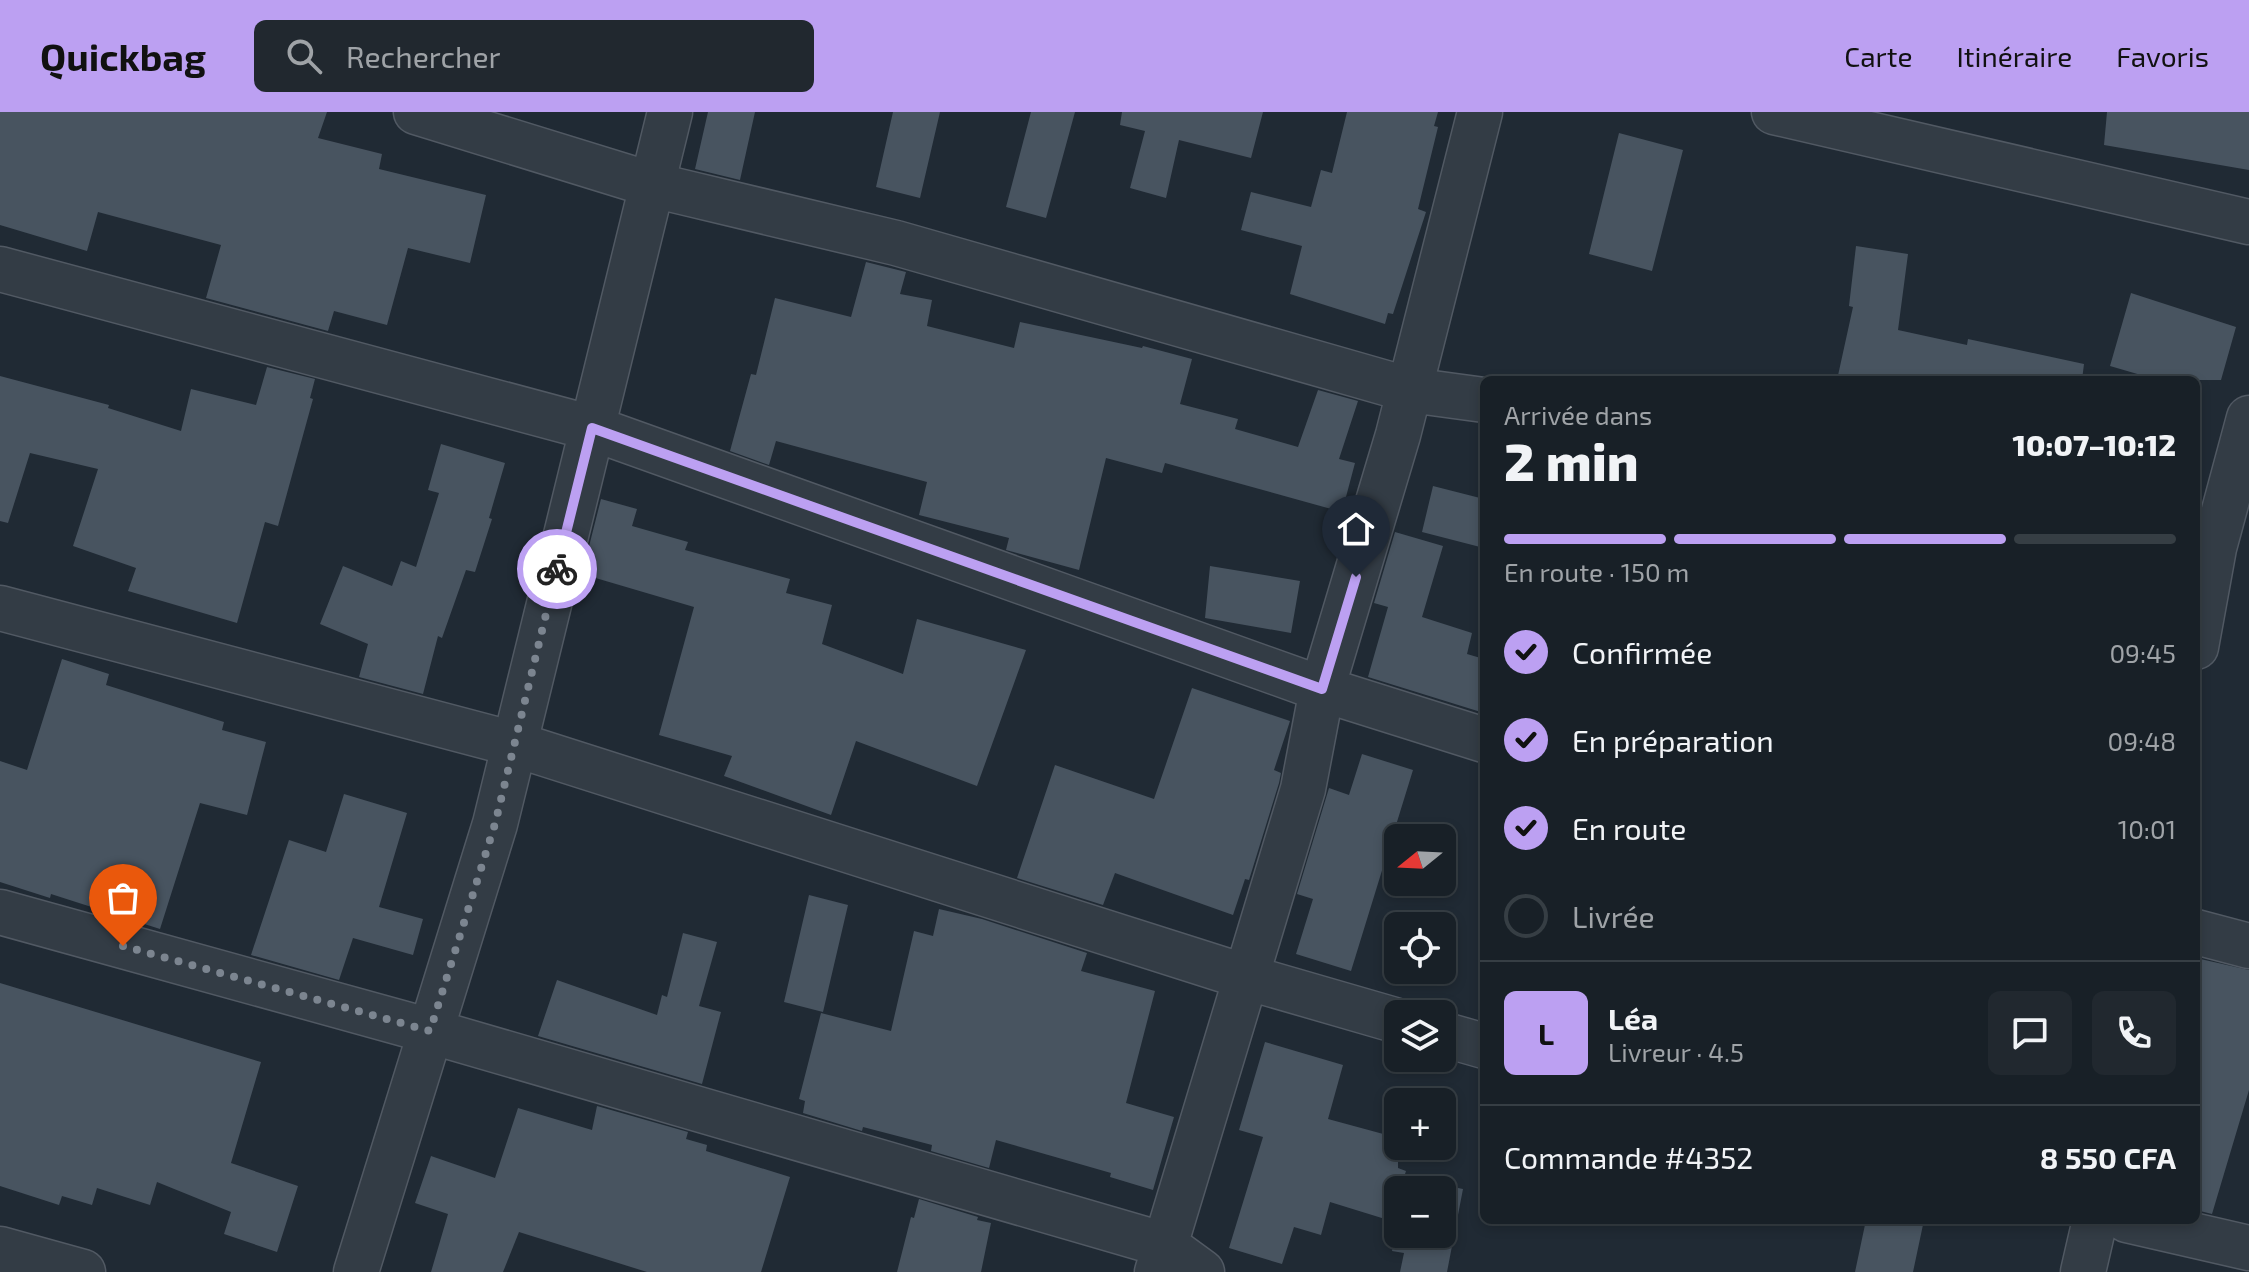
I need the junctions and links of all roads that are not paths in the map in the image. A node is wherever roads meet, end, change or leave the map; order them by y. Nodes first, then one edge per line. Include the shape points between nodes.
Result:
1 (416, 112) edge
2 (670, 112) edge
3 (1480, 112) edge
4 (1774, 112) edge
5 (653, 185) junction
6 (2249, 222) edge
7 (0, 269) edge
8 (1410, 390) junction
9 (1480, 399) edge
10 (2249, 418) edge
11 (592, 428) junction
12 (2220, 549) edge
13 (0, 608) edge
14 (2200, 631) edge
15 (1322, 689) junction
16 (1480, 739) edge
17 (514, 744) junction
18 (0, 912) edge
19 (2200, 933) edge
20 (2249, 946) edge
21 (1246, 977) junction
22 (1384, 1017) edge
23 (430, 1031) junction
24 (1456, 1038) edge
25 (1480, 1045) edge
26 (2094, 1224) edge
27 (2144, 1224) edge
28 (2249, 1248) edge
29 (0, 1249) edge
30 (1161, 1259) edge
31 (83, 1272) edge
32 (356, 1272) edge
33 (1202, 1272) edge
34 (2083, 1272) edge

1 - 5 street
2 - 5 street
3 - 8 street
4 - 6 street
5 - 8 street via 896,243
5 - 11 street
7 - 11 street
8 - 9 street
8 - 15 street
10 - 12 street
11 - 15 street
11 - 17 street
12 - 14 street
13 - 17 street
15 - 16 street
15 - 21 street via 1303,789
17 - 21 street
17 - 23 street via 495,824
18 - 23 street
19 - 20 street
21 - 22 street
21 - 30 street
23 - 30 street
23 - 32 street
24 - 25 street
26 - 34 street
27 - 28 street
29 - 31 street
30 - 33 street

